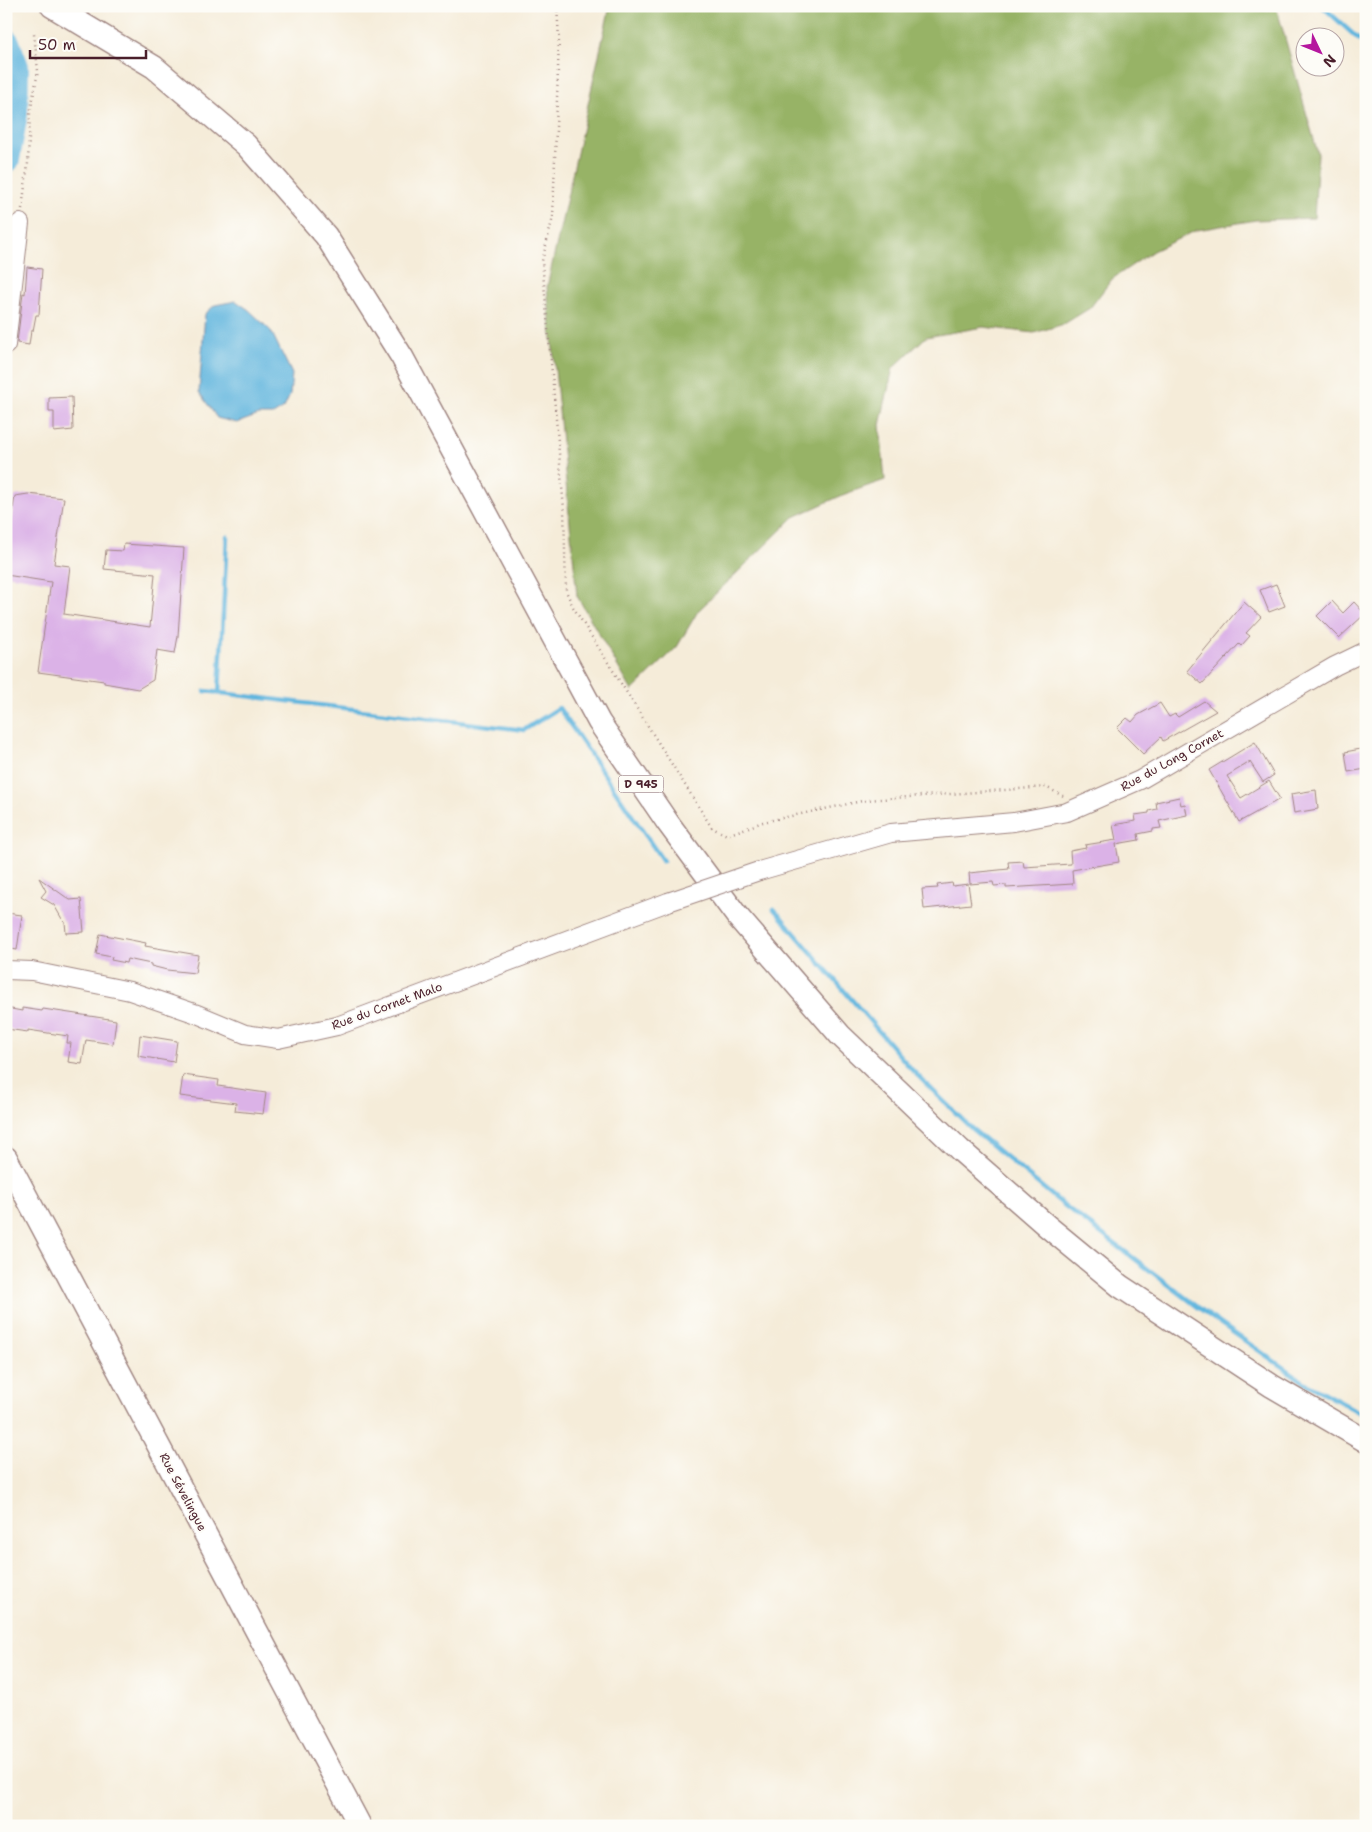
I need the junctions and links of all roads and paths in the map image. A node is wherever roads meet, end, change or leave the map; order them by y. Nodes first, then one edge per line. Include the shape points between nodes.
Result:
1 (52, 6) edge
2 (557, 6) edge
3 (34, 34) dead end
4 (20, 223) joint
5 (6, 345) edge
6 (1366, 651) edge
7 (1067, 812) junction
8 (759, 870) joint
9 (6, 970) edge
10 (6, 1158) edge
11 (1366, 1440) edge
12 (360, 1826) edge

1 - 11 main road, D 945 via 154,67 246,146 326,236 402,357 599,722 668,824 737,916 840,1035 960,1150 1120,1286 1272,1386
2 - 7 path via 559,39 553,217 542,261 564,509 566,591 712,828 727,835 762,822 867,800 1046,787 1063,795
3 - 4 path via 38,71 30,114
4 - 5 street
6 - 7 street, Rue du Long Cornet via 1140,780
7 - 8 street, Rue du Long Cornet via 1014,822 891,833
8 - 9 street, Rue du Cornet Malo, bridge via 337,1026 278,1039 246,1034 130,991 32,970
10 - 12 main road, Rue Sévelingue

